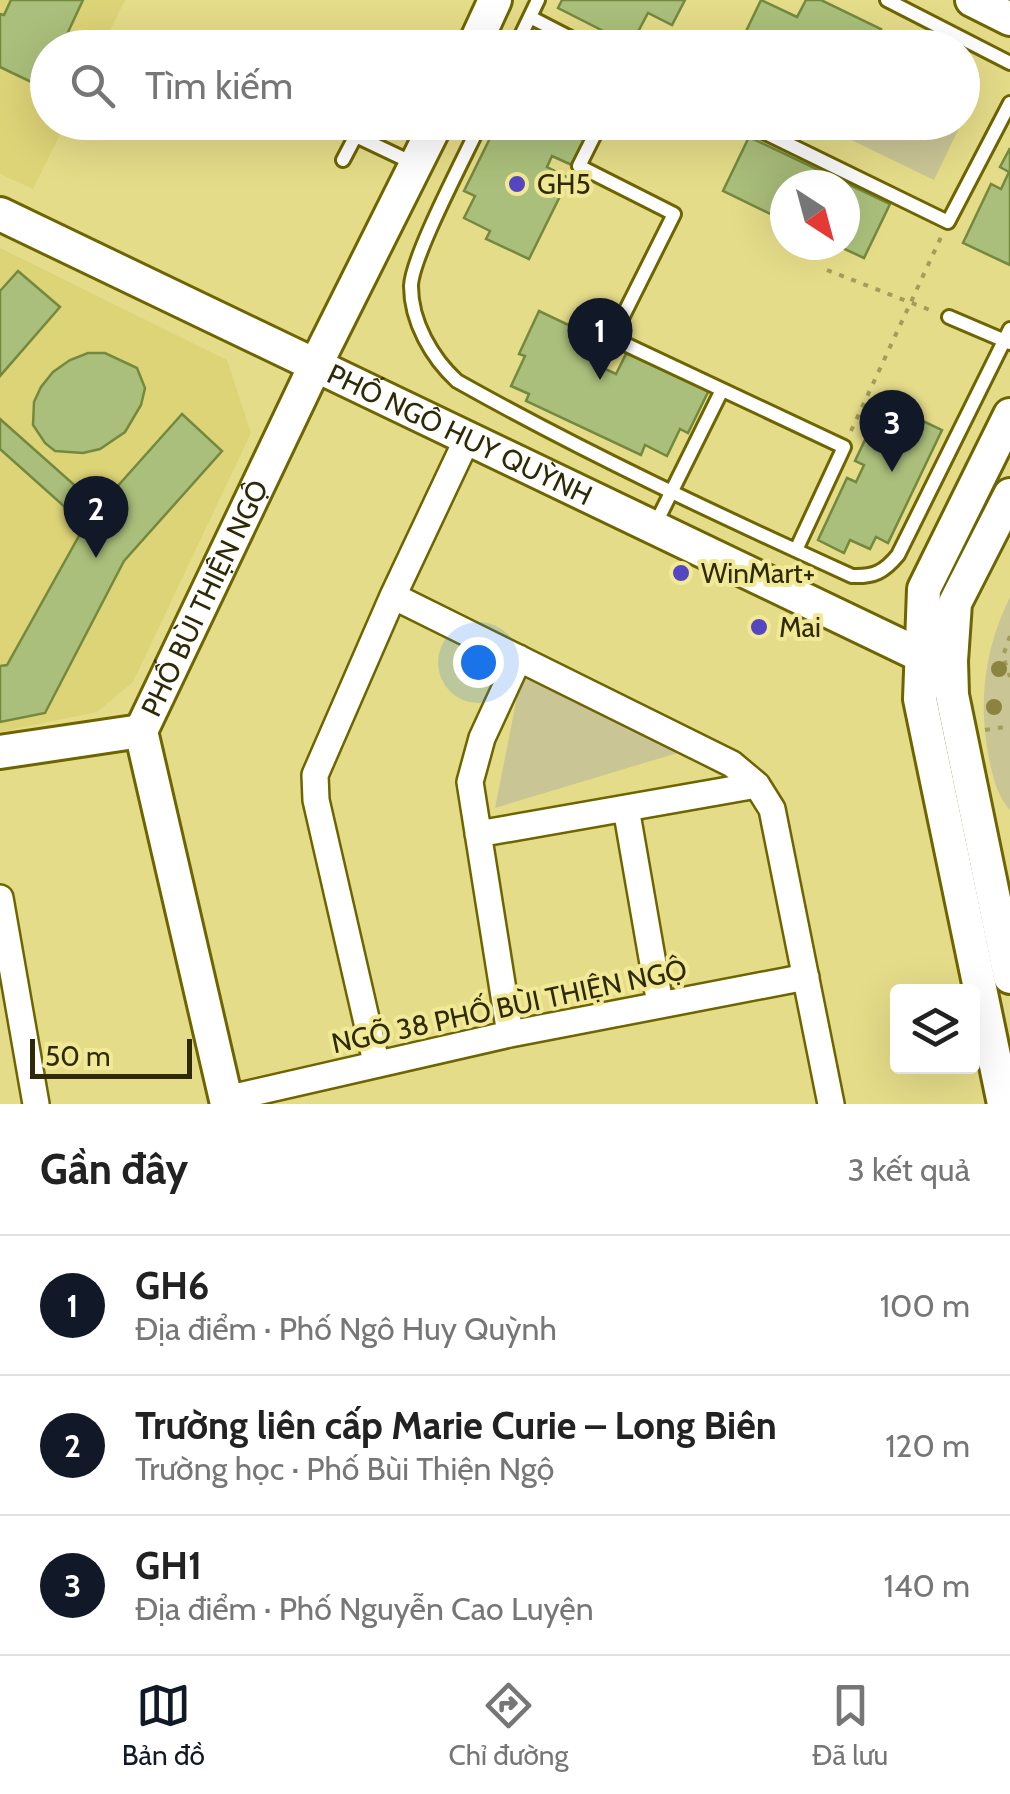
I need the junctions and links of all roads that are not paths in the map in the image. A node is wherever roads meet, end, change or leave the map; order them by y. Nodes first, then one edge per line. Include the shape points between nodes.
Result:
1 (495, 0) edge
2 (538, 0) edge
3 (887, 0) edge
4 (972, 0) edge
5 (530, 17) junction
6 (1010, 19) edge
7 (481, 30) edge
8 (524, 30) edge
9 (555, 30) edge
10 (946, 30) edge
11 (980, 48) edge
12 (1010, 63) edge
13 (1010, 103) edge
14 (354, 140) edge
15 (364, 140) edge
16 (429, 140) edge
17 (473, 140) edge
18 (592, 140) edge
19 (780, 140) edge
20 (343, 160) dead end
21 (417, 165) junction
22 (0, 214) edge
23 (949, 316) road end
24 (1008, 338) edge
25 (315, 366) junction
26 (721, 392) junction
27 (1010, 415) edge
28 (468, 438) junction
29 (669, 492) junction
30 (1010, 495) edge
31 (654, 527) junction
32 (796, 550) junction
33 (393, 596) junction
34 (519, 658) junction
35 (935, 658) junction
36 (141, 731) junction
37 (0, 752) edge
38 (757, 785) junction
39 (626, 808) junction
40 (478, 834) junction
41 (1, 911) edge
42 (806, 976) junction
43 (1010, 978) edge
44 (660, 1004) junction
45 (510, 1034) junction
46 (376, 1062) junction
47 (226, 1102) edge
48 (994, 1102) edge
49 (36, 1104) edge
50 (831, 1104) edge

1 - 7 street
2 - 5 lane
3 - 10 lane
4 - 6 street
5 - 8 lane
5 - 9 lane
11 - 12 lane
13 - 19 lane via 948,222
14 - 20 lane
15 - 21 lane
16 - 21 street, PHỐ BÙI THIỆN NGỘ
17 - 29 lane via 411,284 428,347 457,381
18 - 26 lane via 580,166 674,214 612,338
21 - 25 street, PHỐ BÙI THIỆN NGỘ
22 - 25 street, PHỐ NGÔ HUY QUỲNH
23 - 24 lane
24 - 32 lane via 910,537 886,570 852,576
25 - 28 street, PHỐ NGÔ HUY QUỲNH
25 - 36 street, PHỐ BÙI THIỆN NGỘ
26 - 29 lane
26 - 32 lane via 844,447
27 - 35 street via 924,590
28 - 31 street, PHỐ NGÔ HUY QUỲNH
28 - 33 street
29 - 31 lane
29 - 32 lane
30 - 35 street
31 - 35 street, PHỐ NGÔ HUY QUỲNH
33 - 34 street
33 - 46 street via 315,774
34 - 38 street via 732,764
34 - 40 street via 482,738 470,782
35 - 43 street via 952,695
35 - 48 street via 920,698
36 - 37 street
36 - 47 street, PHỐ BÙI THIỆN NGỘ
38 - 39 street
38 - 42 street via 772,809
39 - 40 street
39 - 44 street
40 - 45 street
41 - 49 street
42 - 44 street, NGÕ 38 PHỐ BÙI THIỆN NGỘ
42 - 50 street
44 - 45 street, NGÕ 38 PHỐ BÙI THIỆN NGỘ
45 - 46 street, NGÕ 38 PHỐ BÙI THIỆN NGỘ
46 - 47 street, NGÕ 38 PHỐ BÙI THIỆN NGỘ

